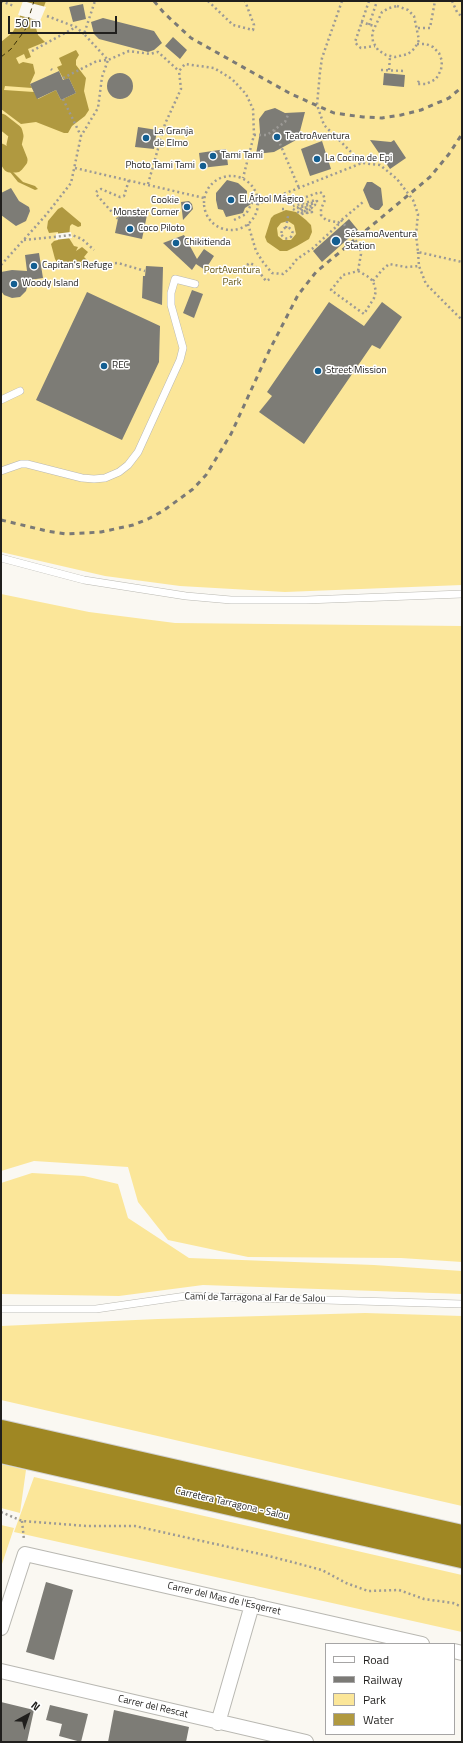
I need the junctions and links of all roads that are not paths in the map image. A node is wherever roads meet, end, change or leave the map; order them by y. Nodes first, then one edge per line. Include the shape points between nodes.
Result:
1 (195, 284) dead end
2 (20, 391) dead end
3 (1, 400) edge
4 (1, 471) edge
5 (1, 558) edge
6 (462, 594) edge
7 (462, 1304) edge
8 (1, 1309) edge
9 (1, 1431) edge
10 (1, 1452) edge
11 (462, 1536) edge
12 (462, 1557) edge
13 (252, 1605) junction
14 (1, 1628) edge
15 (418, 1643) edge
16 (1, 1671) edge
17 (218, 1723) junction
18 (306, 1742) edge

1 - 4 lane via 175,279 171,306 183,348 180,360 138,452 128,465 105,478 94,479 27,464
2 - 3 lane
5 - 6 lane via 84,580 193,597 231,600
7 - 8 lane, Camí de Tarragona al Far de Salou via 186,1296 96,1309
9 - 11 highway, Carretera Tarragona - Salou
10 - 12 highway, Carretera Tarragona - Salou
13 - 14 street, Carrer del Mas de l'Esqerret via 25,1554
13 - 15 street, Carrer del Mas de l'Esqerret
13 - 17 street
16 - 17 street, Carrer del Rescat
17 - 18 street, Carrer del Rescat

